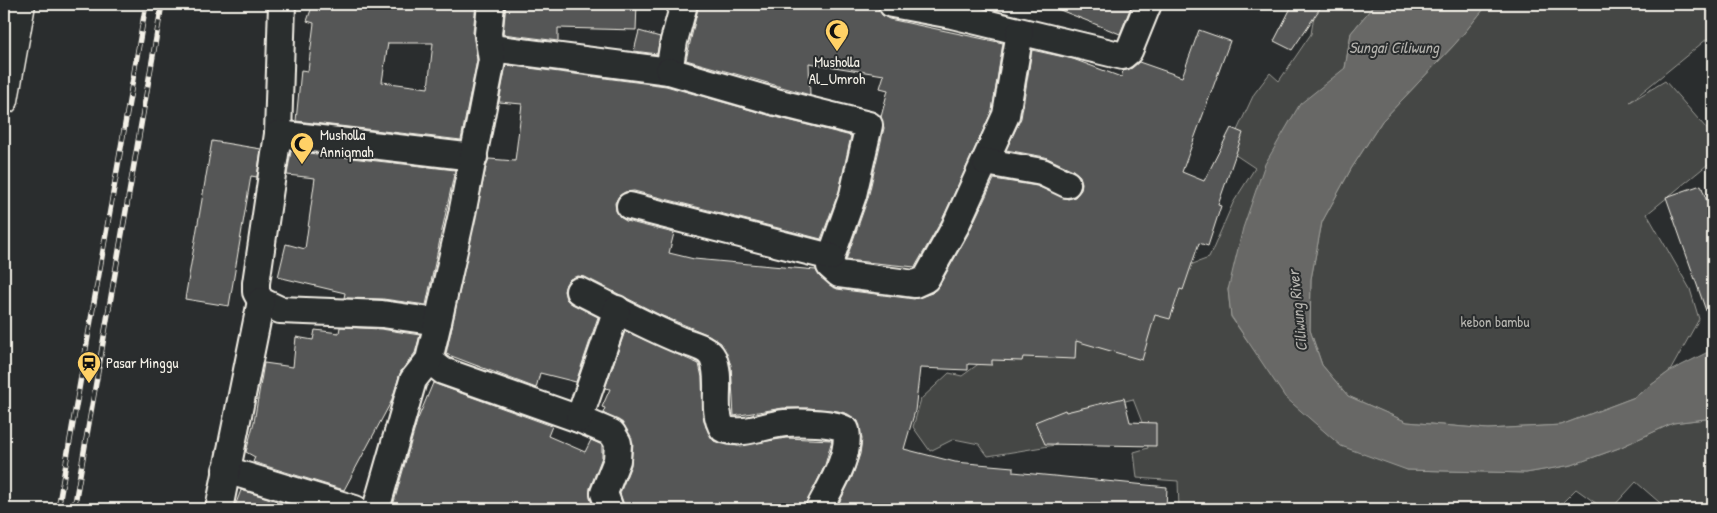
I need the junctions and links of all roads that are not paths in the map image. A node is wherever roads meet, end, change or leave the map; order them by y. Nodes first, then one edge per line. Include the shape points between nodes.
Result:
1 (21, 4) edge
2 (282, 4) edge
3 (491, 4) edge
4 (684, 4) edge
5 (892, 4) edge
6 (1148, 4) edge
7 (976, 12) edge
8 (1020, 32) junction
9 (491, 48) junction
10 (669, 71) junction
11 (4, 100) edge
12 (278, 134) junction
13 (474, 157) junction
14 (986, 162) junction
15 (1067, 184) dead end
16 (630, 206) dead end
17 (831, 256) junction
18 (579, 291) dead end
19 (261, 301) junction
20 (617, 309) junction
21 (438, 322) junction
22 (428, 360) junction
23 (579, 419) junction
24 (226, 470) junction
25 (219, 509) edge
26 (355, 509) edge
27 (376, 509) edge
28 (610, 509) edge
29 (819, 509) edge

1 - 11 main road
2 - 12 street
3 - 9 street via 488,34
4 - 10 street
5 - 7 street
6 - 8 street via 1129,51 1123,56
7 - 8 street
8 - 14 street via 1006,115
9 - 10 street
9 - 13 street via 492,60
10 - 17 street via 869,125 853,195
12 - 13 street
12 - 19 street via 256,284
13 - 21 street
14 - 15 street via 1042,172
14 - 17 street via 926,279 908,284 838,274 830,266
16 - 17 street
18 - 20 street
19 - 21 street via 280,310 382,314
19 - 24 street
20 - 23 street
20 - 29 street via 712,355 716,365 716,412 723,430 749,431 784,423 828,425 846,430 845,450 836,477
21 - 22 street
22 - 23 street via 443,371
22 - 27 street via 413,380
23 - 28 street via 612,433 618,443 616,467 604,493
24 - 25 street
24 - 26 street

